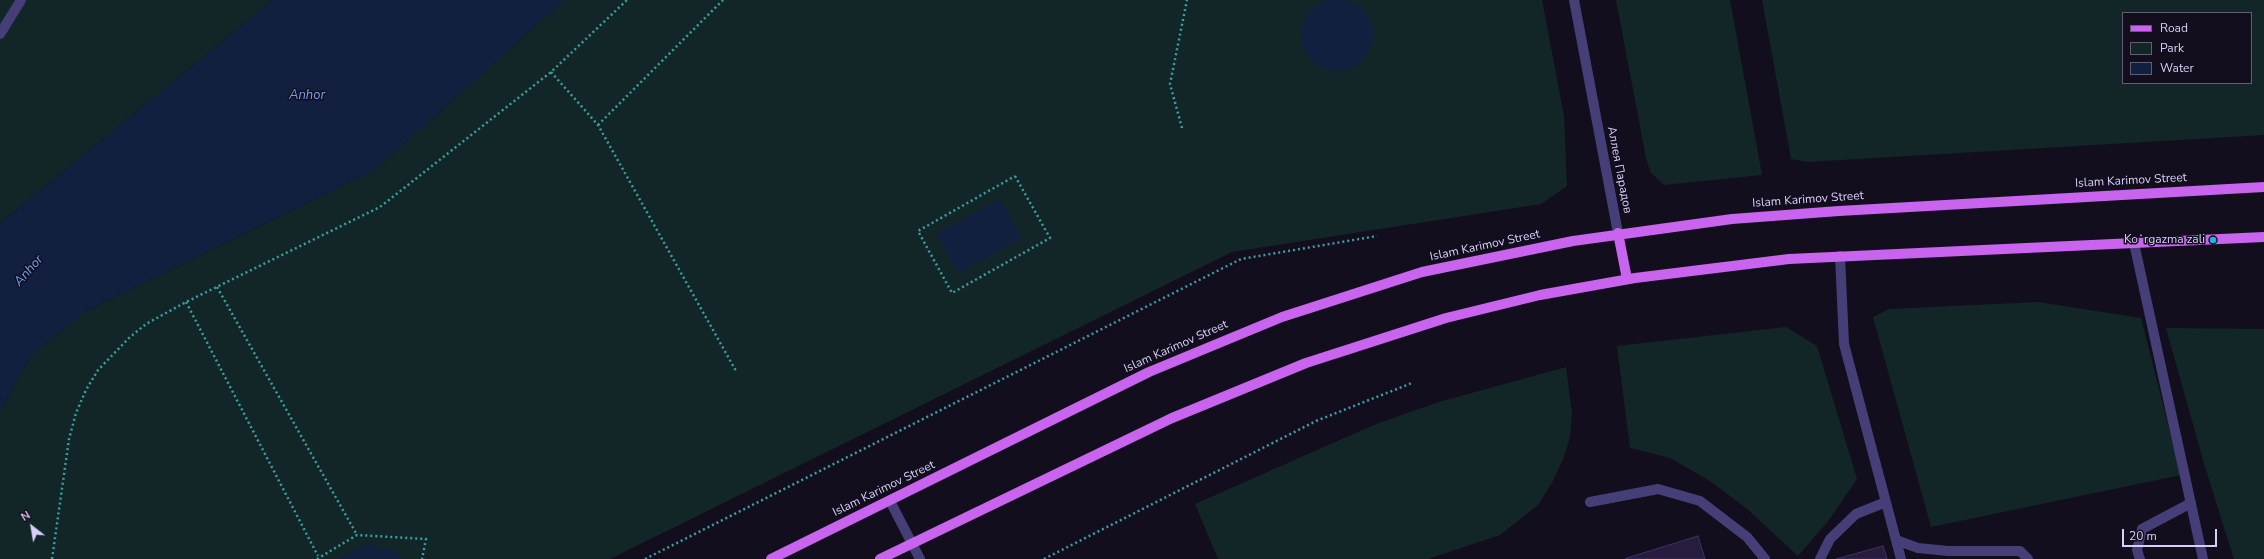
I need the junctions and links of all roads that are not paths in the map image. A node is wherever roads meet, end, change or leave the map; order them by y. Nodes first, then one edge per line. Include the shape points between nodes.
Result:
1 (21, 0) edge
2 (1574, 0) edge
3 (0, 34) edge
4 (2264, 187) edge
5 (1618, 234) junction
6 (2264, 237) edge
7 (2134, 243) junction
8 (1840, 256) junction
9 (1628, 279) junction
10 (890, 501) junction
11 (1590, 502) dead end
12 (1886, 502) junction
13 (2191, 504) junction
14 (1896, 540) junction
15 (912, 543) junction
16 (771, 559) edge
17 (880, 559) edge
18 (920, 559) edge
19 (1765, 559) edge
20 (1820, 559) edge
21 (1901, 559) edge
22 (2028, 559) edge
23 (2140, 559) edge
24 (2203, 559) edge

1 - 3 street
2 - 5 street, Аллея Парадов
4 - 5 main road, Islam Karimov Street via 1793,214 1701,222
5 - 9 main road
5 - 10 main road, Islam Karimov Street via 1422,272 1282,317 1149,372
6 - 7 main road
7 - 8 main road
7 - 13 street
8 - 9 main road via 1736,265
8 - 12 street via 1844,344
9 - 15 main road via 1540,295 1446,318 1306,363 1172,418
10 - 15 street
10 - 16 main road, Islam Karimov Street
11 - 19 street via 1658,490 1700,501 1747,537
12 - 14 street
12 - 20 street via 1856,514 1830,539
13 - 23 street via 2142,529 2137,550
13 - 24 street
14 - 21 street
14 - 22 street via 1918,548 1948,551 2020,551
15 - 17 main road
15 - 18 street

